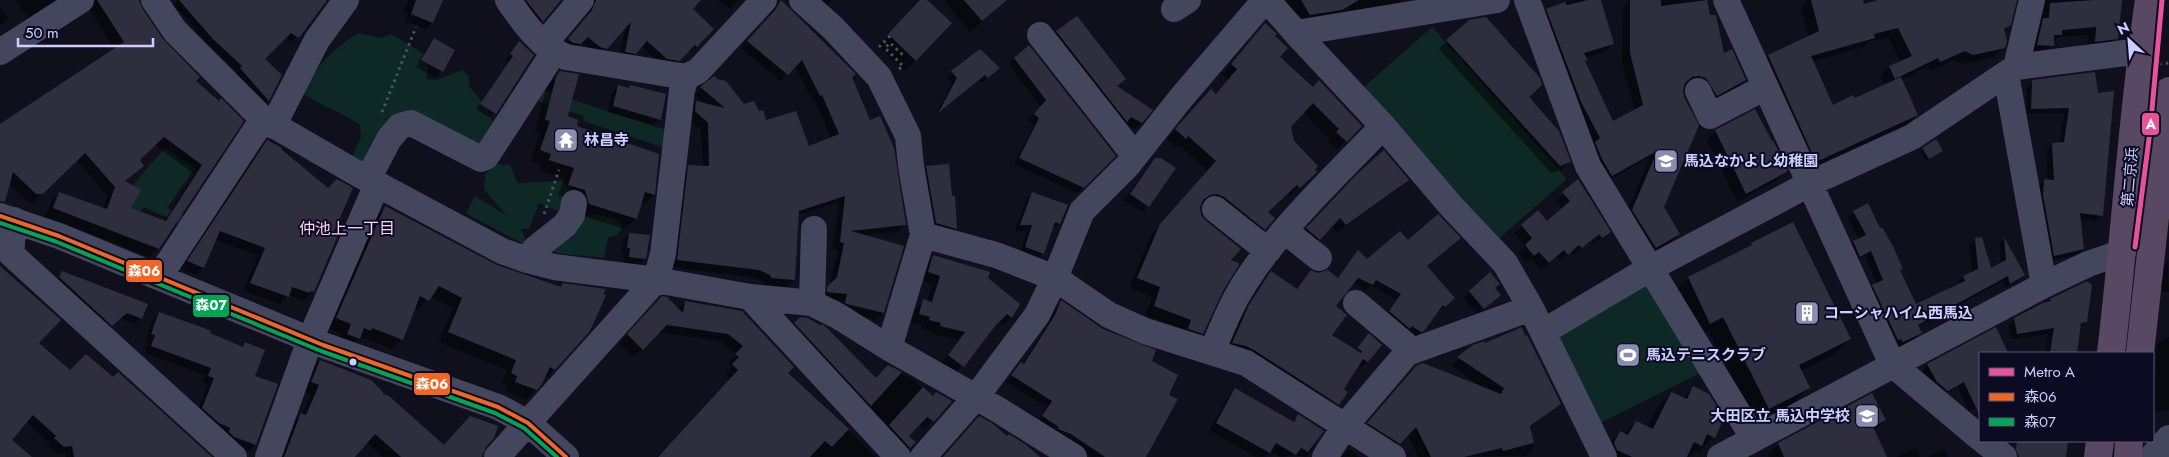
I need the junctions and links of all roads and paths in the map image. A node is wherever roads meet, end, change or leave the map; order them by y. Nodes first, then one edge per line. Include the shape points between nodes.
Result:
1 (81, 0) edge
2 (154, 0) edge
3 (346, 0) edge
4 (508, 0) edge
5 (580, 0) edge
6 (764, 0) edge
7 (802, 0) edge
8 (1266, 0) edge
9 (1497, 0) edge
10 (1527, 0) edge
11 (1726, 0) edge
12 (2032, 0) edge
13 (2149, 0) edge
14 (1427, 6) edge
15 (416, 27) dead end
16 (1296, 34) junction
17 (1040, 35) dead end
18 (890, 36) dead end
19 (549, 48) junction
20 (876, 51) dead end
21 (0, 52) edge
22 (2134, 61) junction
23 (2169, 63) edge
24 (2011, 71) junction
25 (686, 77) junction
26 (1764, 88) junction
27 (1698, 91) dead end
28 (2169, 91) edge
29 (389, 94) dead end
30 (268, 122) junction
31 (1384, 126) junction
32 (1135, 156) junction
33 (2165, 167) edge
34 (558, 170) dead end
35 (372, 181) junction
36 (1808, 184) junction
37 (574, 203) dead end
38 (1215, 209) dead end
39 (7, 218) edge
40 (541, 223) dead end
41 (814, 228) dead end
42 (1285, 231) junction
43 (923, 235) junction
44 (1268, 251) junction
45 (2123, 252) junction
46 (1319, 258) dead end
47 (527, 260) junction
48 (1649, 269) junction
49 (159, 278) junction
50 (1055, 278) junction
51 (656, 280) junction
52 (2044, 285) junction
53 (750, 298) junction
54 (1356, 303) dead end
55 (812, 304) junction
56 (1531, 308) junction
57 (1543, 332) junction
58 (310, 340) junction
59 (889, 348) junction
60 (1212, 351) junction
61 (1413, 351) junction
62 (2111, 352) edge
63 (2140, 352) edge
64 (1892, 364) junction
65 (976, 397) junction
66 (528, 422) junction
67 (1344, 427) junction
68 (1979, 437) edge
69 (2169, 438) edge
70 (1754, 439) junction
71 (1985, 442) edge
72 (2100, 442) edge
73 (2129, 442) edge
74 (234, 457) edge
75 (268, 457) edge
76 (497, 457) edge
77 (566, 457) edge
78 (898, 457) edge
79 (923, 457) edge
80 (1074, 457) edge
81 (1325, 457) edge
82 (1393, 457) edge
83 (1604, 457) edge
84 (1720, 457) edge
85 (2004, 457) edge
86 (2098, 457) edge
87 (2128, 457) edge
88 (2152, 457) edge

1 - 21 street
2 - 30 street via 175,31
3 - 30 street via 317,40
4 - 19 street via 521,20
5 - 19 street
6 - 25 street via 698,71
7 - 43 street via 879,78 908,136
8 - 16 street
8 - 32 street
9 - 14 street
10 - 48 street via 1588,166
11 - 26 street
12 - 24 street
13 - 22 highway, 第二京浜
14 - 16 street
15 - 29 path
16 - 31 street
17 - 32 street
18 - 20 path
19 - 25 street via 566,56
19 - 35 street via 486,157 481,159 411,123 400,126 389,140
22 - 23 path, bridge
22 - 24 street via 2125,54
22 - 45 highway, 第二京浜
24 - 36 street via 1912,137
24 - 52 street
25 - 51 street via 663,254
26 - 27 street via 1710,116
26 - 36 street
28 - 33 highway, 第二京浜
30 - 35 street
30 - 49 street
31 - 42 street
31 - 56 street via 1451,206 1505,263
32 - 50 street via 1082,212
33 - 63 highway, 第二京浜
34 - 40 path
35 - 47 street via 502,251
35 - 58 street
36 - 48 street
36 - 64 street
37 - 47 street via 572,215 565,225 535,249
38 - 44 street
39 - 49 street
39 - 74 street via 11,254
41 - 55 street
42 - 44 street
42 - 46 street
43 - 50 street via 996,255
43 - 59 street
44 - 60 street via 1237,297
45 - 52 street
45 - 62 highway, 第二京浜
47 - 51 street
48 - 57 street
48 - 70 street
49 - 58 street
50 - 60 street via 1109,315 1145,331
50 - 65 street via 1037,315
51 - 53 street
51 - 66 street
52 - 64 street
53 - 55 street
53 - 78 street
54 - 61 street
55 - 59 street
56 - 57 street
56 - 61 street
57 - 83 street
58 - 66 street via 498,407
58 - 75 street
59 - 65 street
60 - 67 street via 1246,363
61 - 67 street via 1400,360
64 - 68 street
64 - 70 street
65 - 79 street
65 - 80 street
66 - 76 street
66 - 77 street
67 - 81 street
67 - 82 street
69 - 88 street
70 - 84 street
71 - 85 street
72 - 86 highway
73 - 87 highway

